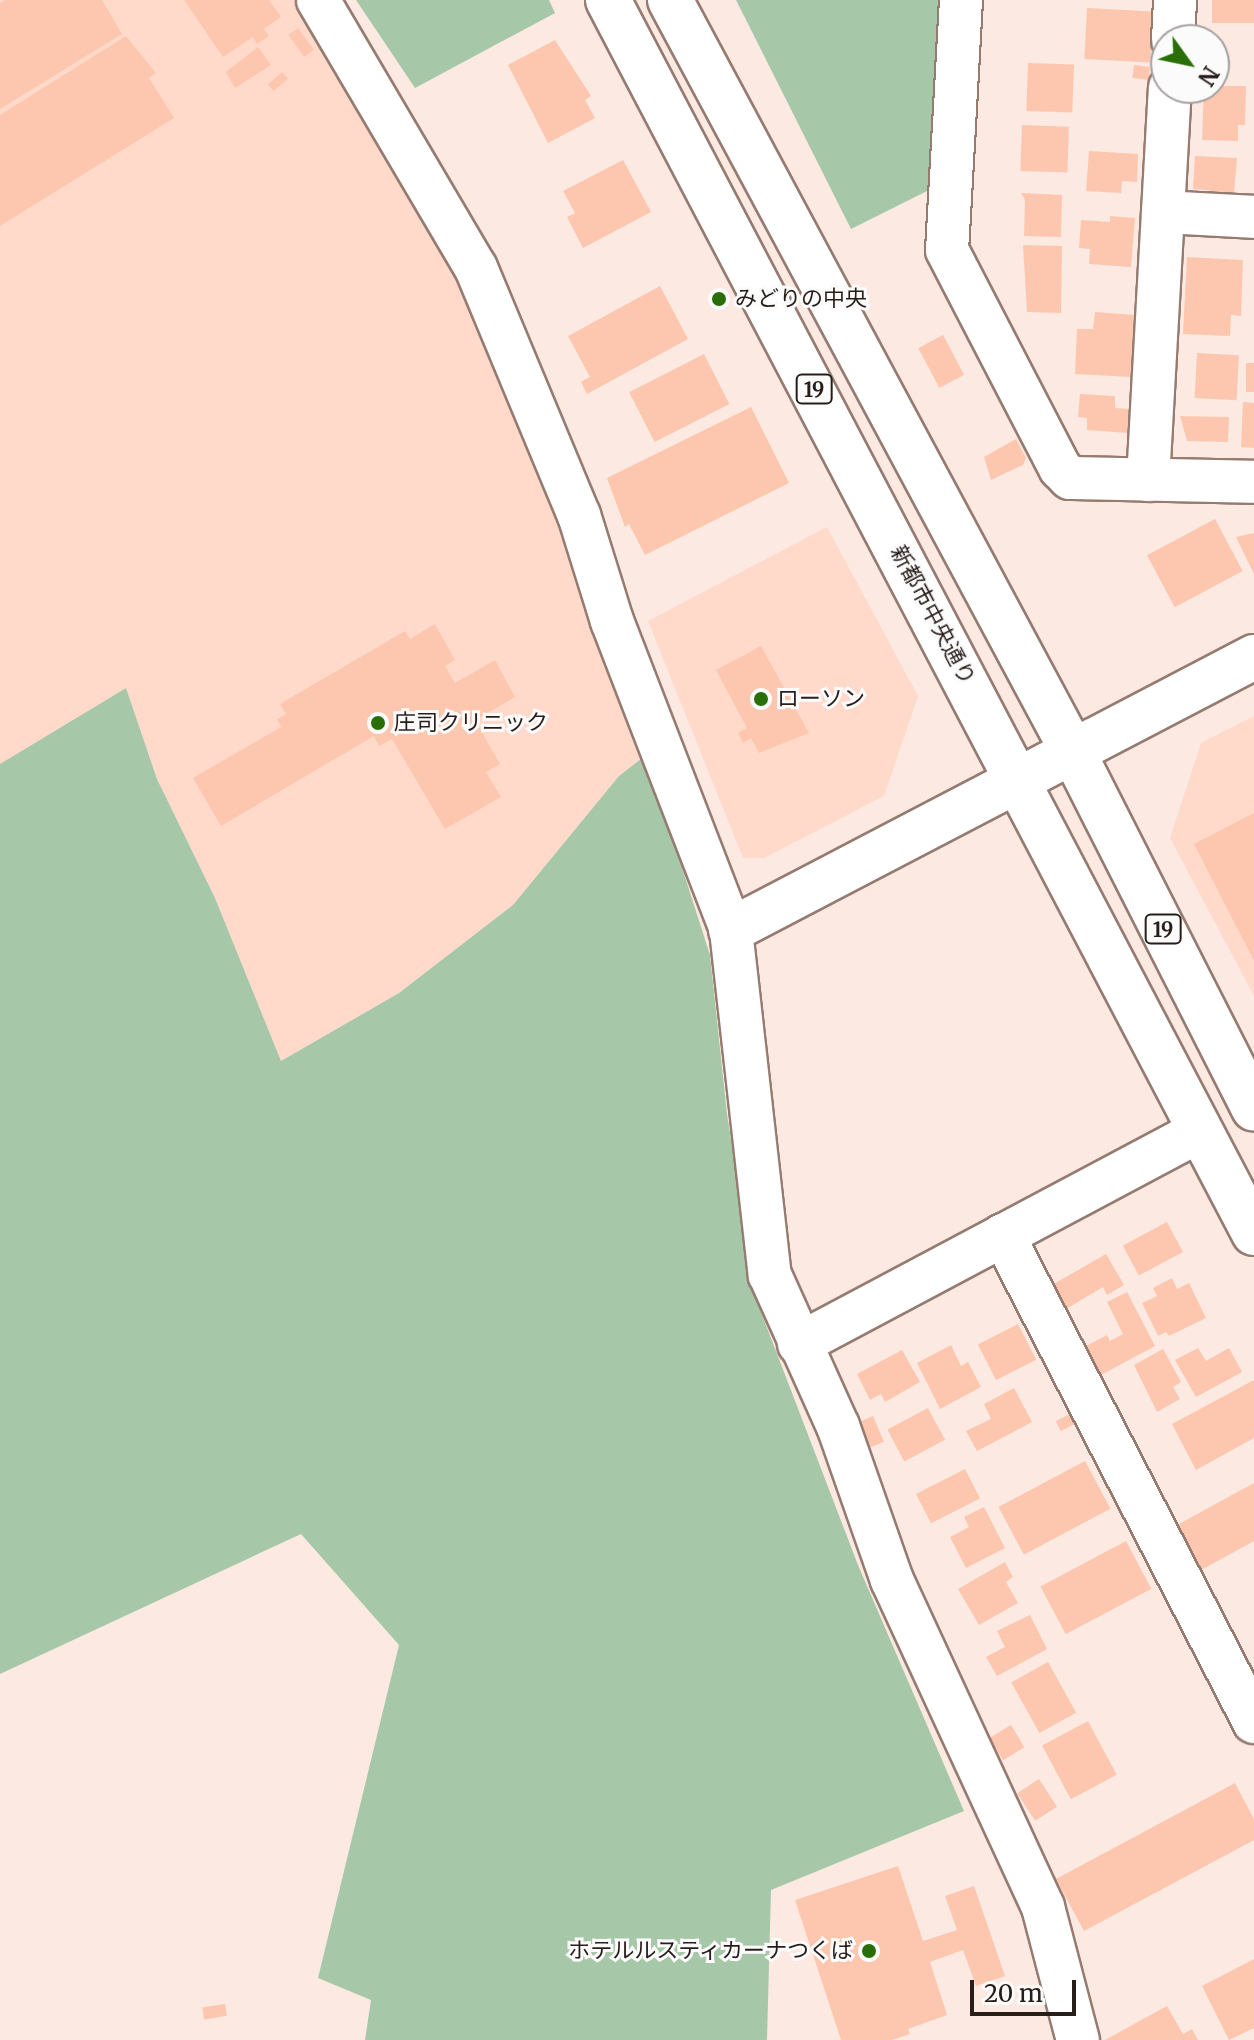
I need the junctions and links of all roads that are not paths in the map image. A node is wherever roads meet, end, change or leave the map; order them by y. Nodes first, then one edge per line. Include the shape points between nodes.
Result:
1 (318, 0) edge
2 (608, 0) edge
3 (670, 0) edge
4 (961, 0) edge
5 (1175, 0) edge
6 (1174, 24) edge
7 (1169, 104) edge
8 (1163, 212) junction
9 (1254, 217) edge
10 (1148, 480) junction
11 (1254, 482) edge
12 (1254, 657) edge
13 (1072, 750) junction
14 (1019, 777) junction
15 (731, 930) junction
16 (1254, 1107) edge
17 (1200, 1131) junction
18 (1254, 1233) edge
19 (1003, 1235) junction
20 (799, 1344) junction
21 (1254, 1722) edge
22 (1078, 2040) edge

1 - 15 street via 476,268 579,515 612,621
2 - 14 main road, 新都市中央通り / 19
3 - 13 main road, 19
4 - 10 street via 947,250 1060,468 1070,478
5 - 6 street
7 - 8 street
8 - 9 street
8 - 10 street
10 - 11 street
12 - 13 main road
13 - 14 main road
13 - 16 main road, 19
14 - 15 main road
14 - 17 main road, 新都市中央通り / 19
15 - 20 street via 770,1275
17 - 18 main road, 新都市中央通り / 19
17 - 19 street
19 - 20 street
19 - 21 street
20 - 22 street via 838,1426 892,1580 1043,1907

